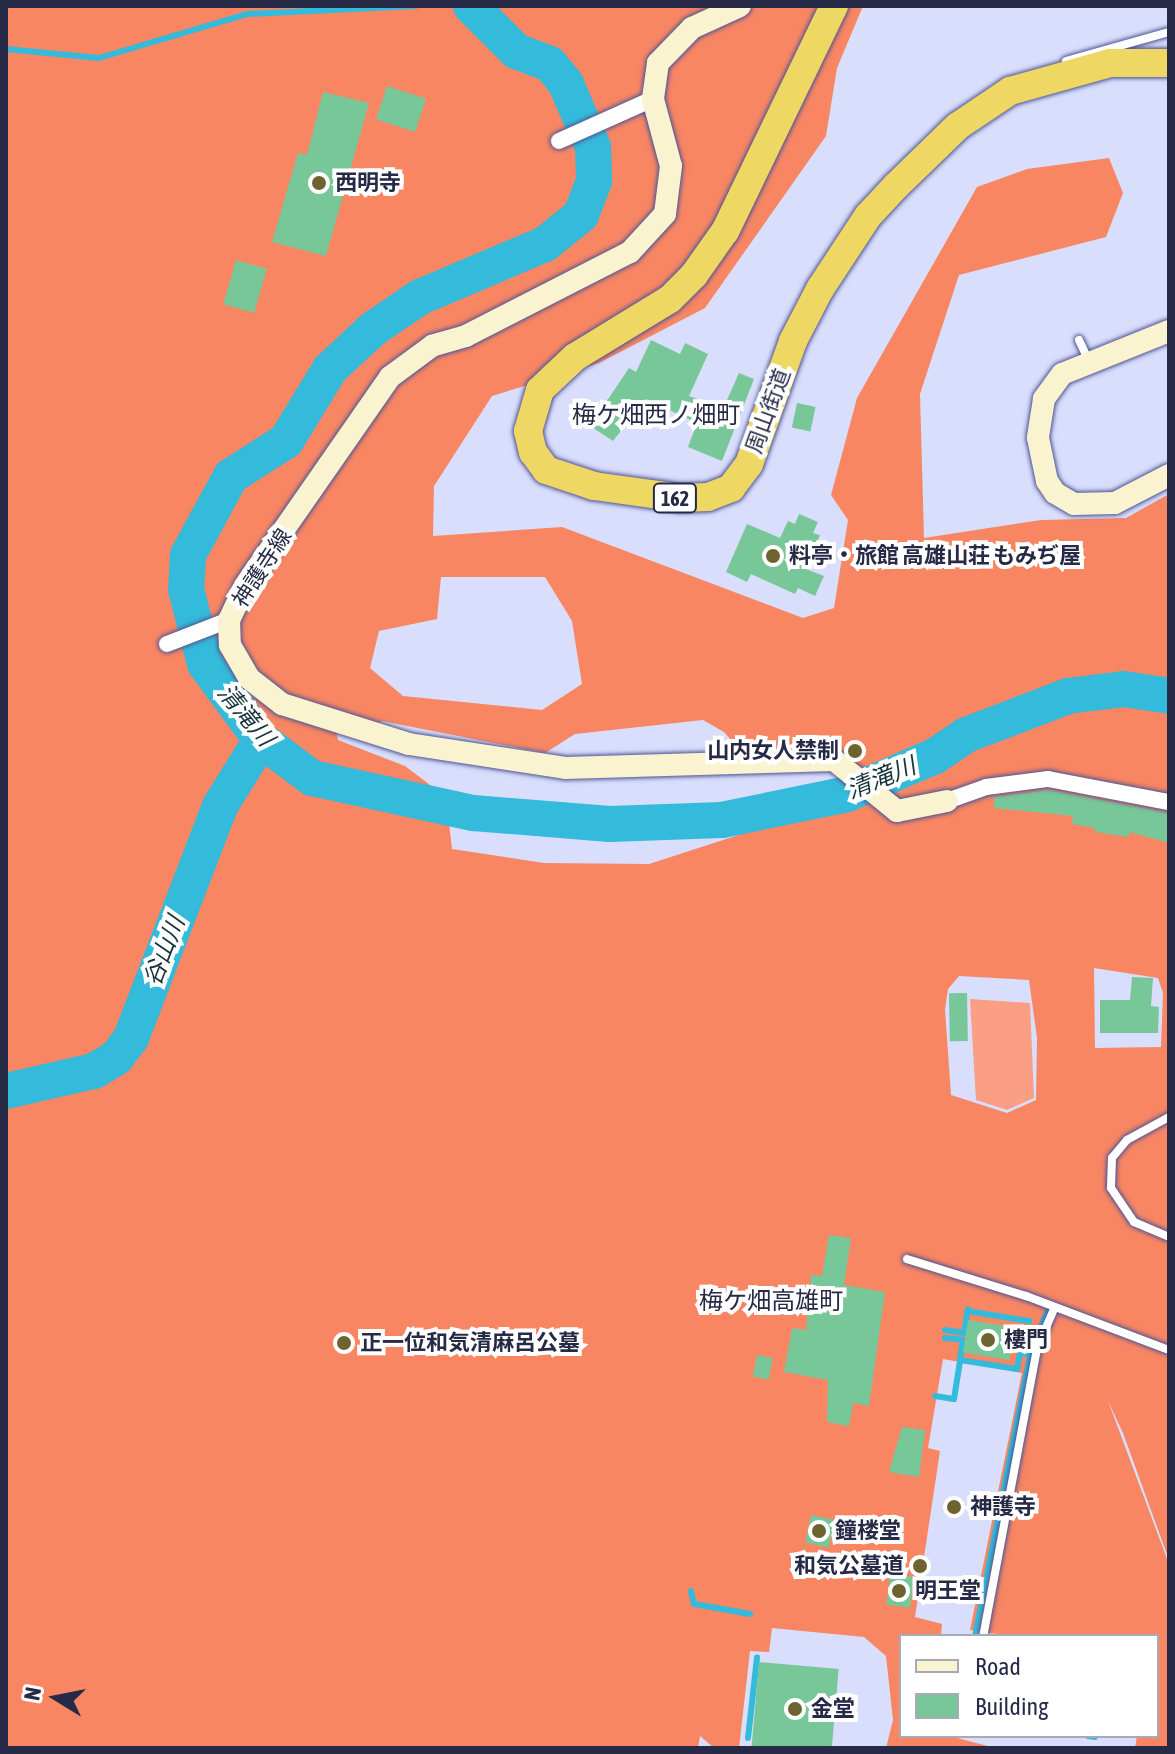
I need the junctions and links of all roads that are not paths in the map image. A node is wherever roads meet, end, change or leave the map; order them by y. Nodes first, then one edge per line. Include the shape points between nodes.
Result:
1 (740, 6) edge
2 (834, 6) edge
3 (1169, 32) edge
4 (1169, 63) edge
5 (1049, 66) dead end
6 (1034, 71) dead end
7 (1010, 91) junction
8 (653, 99) junction
9 (559, 141) dead end
10 (1169, 331) edge
11 (1169, 475) edge
12 (225, 621) junction
13 (167, 644) dead end
14 (947, 801) joint
15 (1169, 802) edge
16 (1169, 1117) edge
17 (1169, 1237) edge
18 (907, 1259) dead end
19 (1054, 1309) junction
20 (1169, 1350) edge
21 (984, 1632) dead end

1 - 8 main road, 神護寺線 via 692,28 671,46 658,63
2 - 7 highway, 周山街道 / 162 via 725,231 694,275 670,299 564,365 540,390 528,431 533,452 546,470 594,486 681,498 708,497 731,488 749,464 793,341 868,216 958,126
3 - 5 lane
4 - 7 highway, 周山街道 / 162 via 1110,63
6 - 7 lane
8 - 9 street
8 - 12 main road, 神護寺線 via 671,166 665,214 630,252 466,336 432,346 390,377
10 - 11 main road via 1083,350 1052,385 1038,419 1043,471 1055,493 1074,504 1097,507 1130,497
12 - 13 street
12 - 14 main road, 神護寺線 via 239,664 282,704 409,744 565,768 834,760 883,805 908,811
14 - 15 street via 986,787 1048,779
16 - 17 lane via 1127,1140 1112,1158 1111,1188 1134,1222
18 - 19 lane
19 - 20 lane
19 - 21 lane via 1037,1348

